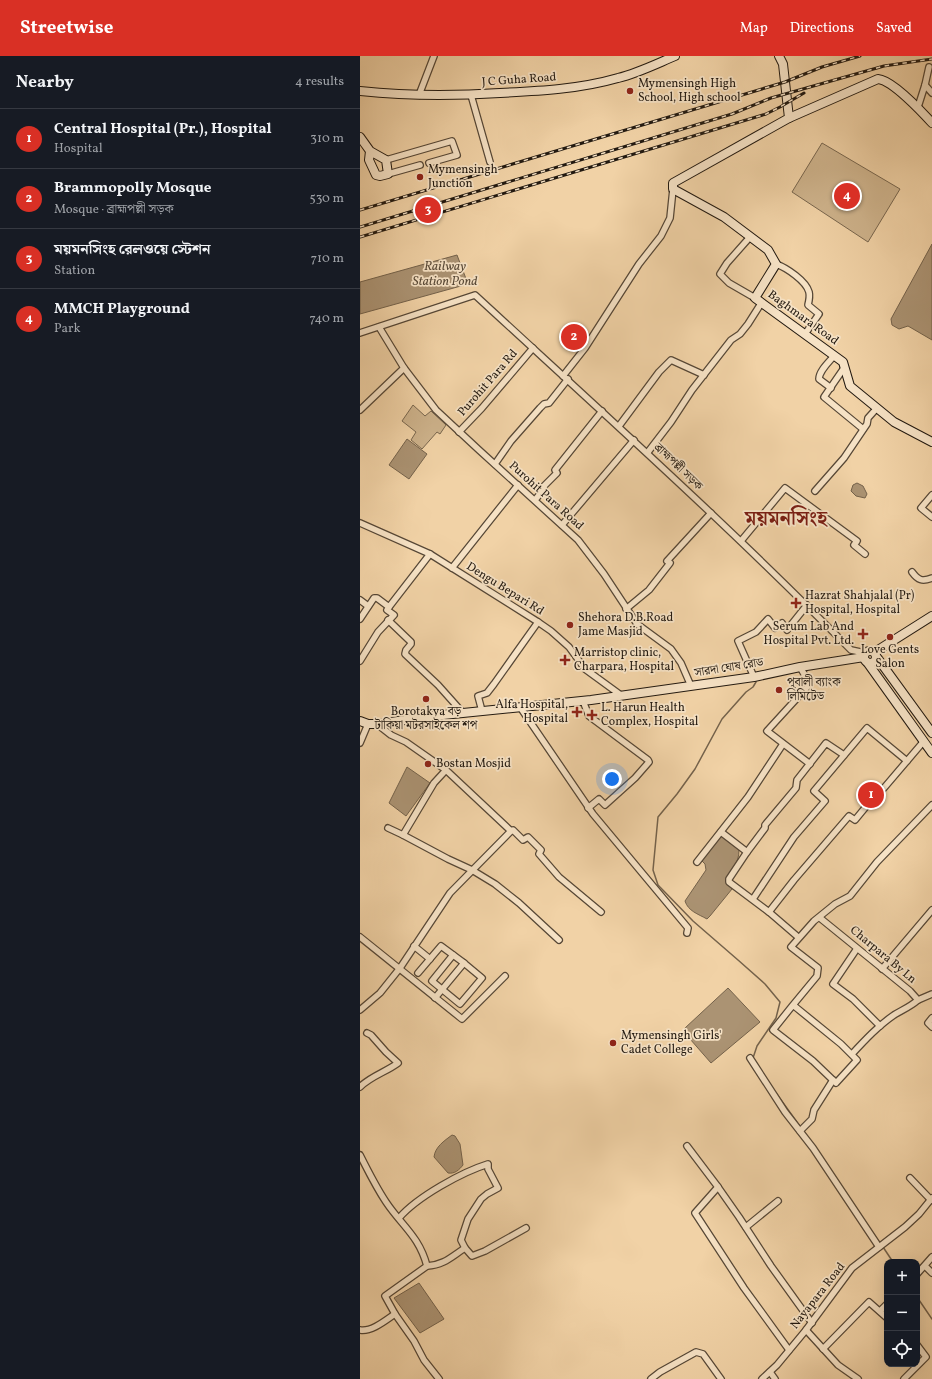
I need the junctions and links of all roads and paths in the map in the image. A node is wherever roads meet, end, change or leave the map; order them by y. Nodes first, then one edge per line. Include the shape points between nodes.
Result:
1 (434, 56) edge
2 (675, 56) edge
3 (779, 56) edge
4 (929, 67) dead end
5 (924, 85) junction
6 (360, 91) edge
7 (932, 93) edge
8 (418, 95) junction
9 (471, 95) junction
10 (918, 107) junction
11 (788, 118) junction
12 (932, 123) edge
13 (360, 137) edge
14 (370, 152) junction
15 (386, 160) junction
16 (490, 162) dead end
17 (429, 163) dead end
18 (420, 165) dead end
19 (388, 174) junction
20 (673, 189) junction
21 (750, 237) junction
22 (776, 264) junction
23 (758, 300) junction
24 (379, 327) junction
25 (360, 332) edge
26 (805, 334) junction
27 (533, 348) junction
28 (834, 356) junction
29 (404, 368) junction
30 (844, 368) junction
31 (704, 375) junction
32 (566, 378) junction
33 (831, 388) junction
34 (877, 408) junction
35 (360, 410) edge
36 (602, 411) junction
37 (619, 426) junction
38 (863, 429) junction
39 (459, 432) junction
40 (634, 440) junction
41 (932, 442) edge
42 (648, 452) junction
43 (495, 464) junction
44 (518, 485) junction
45 (815, 491) dead end
46 (932, 495) edge
47 (535, 500) junction
48 (711, 513) junction
49 (932, 517) edge
50 (360, 523) edge
51 (562, 525) junction
52 (741, 541) junction
53 (430, 554) junction
54 (865, 554) dead end
55 (452, 568) junction
56 (912, 572) dead end
57 (932, 578) edge
58 (360, 600) edge
59 (807, 605) junction
60 (368, 606) junction
61 (389, 607) junction
62 (626, 609) junction
63 (932, 616) edge
64 (360, 619) edge
65 (388, 620) junction
66 (538, 622) junction
67 (876, 654) junction
68 (865, 657) junction
69 (360, 661) edge
70 (800, 667) junction
71 (754, 677) junction
72 (692, 686) junction
73 (622, 696) junction
74 (583, 701) junction
75 (520, 707) junction
76 (482, 711) junction
77 (463, 713) junction
78 (364, 722) edge
79 (378, 724) junction
80 (932, 733) edge
81 (924, 742) junction
82 (360, 743) edge
83 (783, 744) junction
84 (932, 753) edge
85 (844, 755) junction
86 (907, 761) junction
87 (810, 764) junction
88 (446, 770) junction
89 (932, 805) edge
90 (588, 808) junction
91 (388, 828) dead end
92 (511, 831) junction
93 (721, 832) junction
94 (403, 835) junction
95 (746, 852) junction
96 (697, 862) dead end
97 (472, 870) junction
98 (752, 899) junction
99 (932, 910) edge
100 (601, 912) dead end
101 (769, 912) junction
102 (820, 918) junction
103 (687, 933) dead end
104 (360, 937) edge
105 (798, 937) junction
106 (559, 940) dead end
107 (414, 946) junction
108 (856, 950) dead end
109 (453, 955) junction
110 (430, 959) junction
111 (464, 963) junction
112 (400, 968) junction
113 (882, 969) junction
114 (418, 973) dead end
115 (505, 976) dead end
116 (443, 990) junction
117 (931, 996) edge
118 (436, 998) junction
119 (918, 1000) junction
120 (793, 1005) junction
121 (360, 1010) edge
122 (932, 1018) edge
123 (880, 1026) junction
124 (932, 1027) edge
125 (367, 1032) dead end
126 (852, 1054) junction
127 (750, 1058) dead end
128 (833, 1080) junction
129 (360, 1087) edge
130 (800, 1131) junction
131 (686, 1146) dead end
132 (360, 1155) edge
133 (910, 1178) dead end
134 (718, 1188) junction
135 (931, 1199) edge
136 (778, 1201) dead end
137 (399, 1218) junction
138 (746, 1227) junction
139 (526, 1228) dead end
140 (879, 1247) junction
141 (464, 1248) junction
142 (932, 1256) edge
143 (427, 1266) junction
144 (925, 1266) junction
145 (920, 1271) edge
146 (932, 1273) edge
147 (884, 1307) edge
148 (880, 1311) junction
149 (395, 1314) junction
150 (884, 1315) edge
151 (812, 1323) junction
152 (360, 1330) edge
153 (806, 1330) junction
154 (823, 1349) junction
155 (920, 1349) edge
156 (789, 1350) junction
157 (920, 1363) edge
158 (916, 1367) edge
159 (770, 1372) junction
160 (439, 1379) edge
161 (651, 1379) edge
162 (721, 1379) edge
163 (762, 1379) edge
164 (775, 1379) edge
165 (858, 1379) edge
166 (904, 1379) edge

1 - 8 street
2 - 9 street, J C Guha Road via 646,69 594,84 527,93
3 - 11 street via 783,64
4 - 5 street
5 - 7 street
5 - 10 street
6 - 8 street, J C Guha Road
8 - 9 street, J C Guha Road
9 - 16 street
10 - 11 street via 888,84 878,80
10 - 12 street
11 - 20 street via 673,183
13 - 14 street
14 - 15 street
14 - 19 street via 369,160 376,175
15 - 17 street via 452,142 457,155
15 - 19 street
18 - 19 street
20 - 21 street via 724,217
20 - 32 street via 670,218 661,236
21 - 22 street via 768,250
21 - 23 street via 720,274 729,283
22 - 23 street, Baghmara Road
22 - 26 street via 806,284 810,294 808,305 819,314
23 - 26 street, Baghmara Road
23 - 31 street via 748,324 731,340
24 - 25 street
24 - 27 street, ব্রাহ্মপল্লী সড়ক via 475,294
24 - 29 street, Purohit Para Road
26 - 28 street, Baghmara Road
27 - 32 street, ব্রাহ্মপল্লী সড়ক
27 - 39 street, Purohit Para Rd
28 - 30 street, Baghmara Road via 843,362
28 - 33 street via 819,377 819,380
29 - 35 street
29 - 39 street, Purohit Para Road via 436,410
30 - 33 street
30 - 34 street, Baghmara Road via 850,386
31 - 37 street via 671,360
31 - 42 street
32 - 36 street, ব্রাহ্মপল্লী সড়ক
32 - 43 street via 549,403 540,408
33 - 38 street via 824,397
34 - 38 street
34 - 41 street, Baghmara Road via 894,422
36 - 37 street, ব্রাহ্মপল্লী সড়ক
36 - 47 street via 555,470 557,473 543,487 544,490
37 - 40 street, ব্রাহ্মপল্লী সড়ক
38 - 45 street via 844,458
39 - 43 street, Purohit Para Road
40 - 42 street, ব্রাহ্মপল্লী সড়ক
40 - 51 street
42 - 48 street, ব্রাহ্মপল্লী সড়ক
43 - 44 street, Purohit Para Road
44 - 47 street, Purohit Para Road
44 - 55 street
46 - 49 street via 922,508
47 - 51 street, Purohit Para Road
48 - 52 street, ব্রাহ্মপল্লী সড়ক
48 - 62 street via 667,561 670,563 649,590
50 - 53 street, Dengu Bepari Rd
51 - 62 street, Purohit Para Road via 578,540 604,574 623,600
52 - 54 street via 785,488 857,541 854,545
52 - 59 street, ব্রাহ্মপল্লী সড়ক
53 - 55 street, Dengu Bepari Rd
53 - 61 street
55 - 66 street, Dengu Bepari Rd
56 - 57 street via 921,580
58 - 60 street
59 - 68 street, ব্রাহ্মপল্লী সড়ক via 851,650
59 - 71 street via 787,630 782,623 774,628 768,619 756,632 738,641
60 - 61 street via 377,598
60 - 64 street
61 - 65 street via 388,610 394,614
62 - 72 street, Purohit Para Road via 637,624 671,649
63 - 67 street
65 - 69 street via 376,634
65 - 77 street via 411,642 405,654
66 - 73 street, Dengu Bepari Rd via 569,647 586,669
66 - 76 street via 487,693 478,696
67 - 68 street, সারদা ঘোষ রোড via 870,650
67 - 80 street
68 - 70 street, সারদা ঘোষ রোড
68 - 81 street
70 - 71 street, সারদা ঘোষ রোড
70 - 83 street via 810,684 767,731
71 - 72 street, সারদা ঘোষ রোড
72 - 73 street, সারদা ঘোষ রোড
73 - 74 street, সারদা ঘোষ রোড
74 - 75 street, সারদা ঘোষ রোড
74 - 90 street via 588,716 649,762 605,805 599,799
75 - 76 street, সারদা ঘোষ রোড
75 - 90 street
76 - 77 street, সারদা ঘোষ রোড
77 - 79 street, সারদা ঘোষ রোড
78 - 79 street, সারদা ঘোষ রোড
78 - 82 street
79 - 88 street
81 - 84 street
81 - 86 street
83 - 87 street
83 - 93 street
85 - 86 street via 867,728
85 - 87 street via 826,743
85 - 98 street via 814,791 825,801 791,842
86 - 101 street via 855,820 849,816
87 - 95 street via 797,780 796,788
88 - 92 street
88 - 94 street via 434,782
89 - 102 street via 877,862 850,896 835,904
90 - 103 street via 688,928
91 - 94 street
92 - 97 street
92 - 100 street via 523,840 528,837 541,850 539,854 559,877
93 - 95 street
93 - 96 street
94 - 97 street
95 - 98 street via 729,882
97 - 106 street via 519,903
97 - 107 street via 450,893
98 - 101 street
99 - 113 street
101 - 105 street
102 - 105 street
102 - 113 street, Charpara By Ln
104 - 112 street
105 - 120 street via 791,946 818,968 817,976
107 - 110 street
107 - 112 street
108 - 123 street via 833,984 853,999
109 - 110 street via 441,946
109 - 111 street
109 - 116 street via 432,980
110 - 114 street
111 - 116 street
111 - 116 street via 482,978 460,1004
112 - 118 street
112 - 121 street via 380,993
113 - 119 street, Charpara By Ln
115 - 118 street via 462,1019
116 - 118 street
117 - 119 street, Charpara By Ln
119 - 123 street
120 - 126 street
120 - 128 street via 773,1030
122 - 124 street via 928,1023
123 - 126 street
125 - 129 street via 398,1063
126 - 128 street via 857,1060 836,1083
127 - 130 street
128 - 130 street via 814,1110 812,1119
130 - 140 street
131 - 134 street
132 - 137 street via 386,1202
133 - 135 street
134 - 138 street
134 - 156 street via 695,1213
135 - 140 street, Nayapara Road via 905,1227
136 - 138 street
137 - 141 street via 406,1209 430,1193 475,1167 488,1164 498,1188 482,1197 468,1219 461,1240
137 - 143 street via 424,1254
138 - 151 street
139 - 141 street via 472,1256
140 - 151 street, Nayapara Road via 852,1268
141 - 143 street via 444,1263
142 - 144 street
143 - 149 street via 385,1296
144 - 145 street
144 - 146 street
147 - 148 street
148 - 150 street
148 - 154 street via 869,1302
149 - 152 street via 378,1325 364,1331
149 - 160 street
151 - 153 street, Nayapara Road
153 - 154 street
153 - 156 street, Nayapara Road
154 - 165 street via 838,1365
155 - 157 street via 926,1357
156 - 159 street, Nayapara Road
158 - 166 street
159 - 163 street, Nayapara Road
159 - 164 street
161 - 162 street via 696,1352 703,1354

